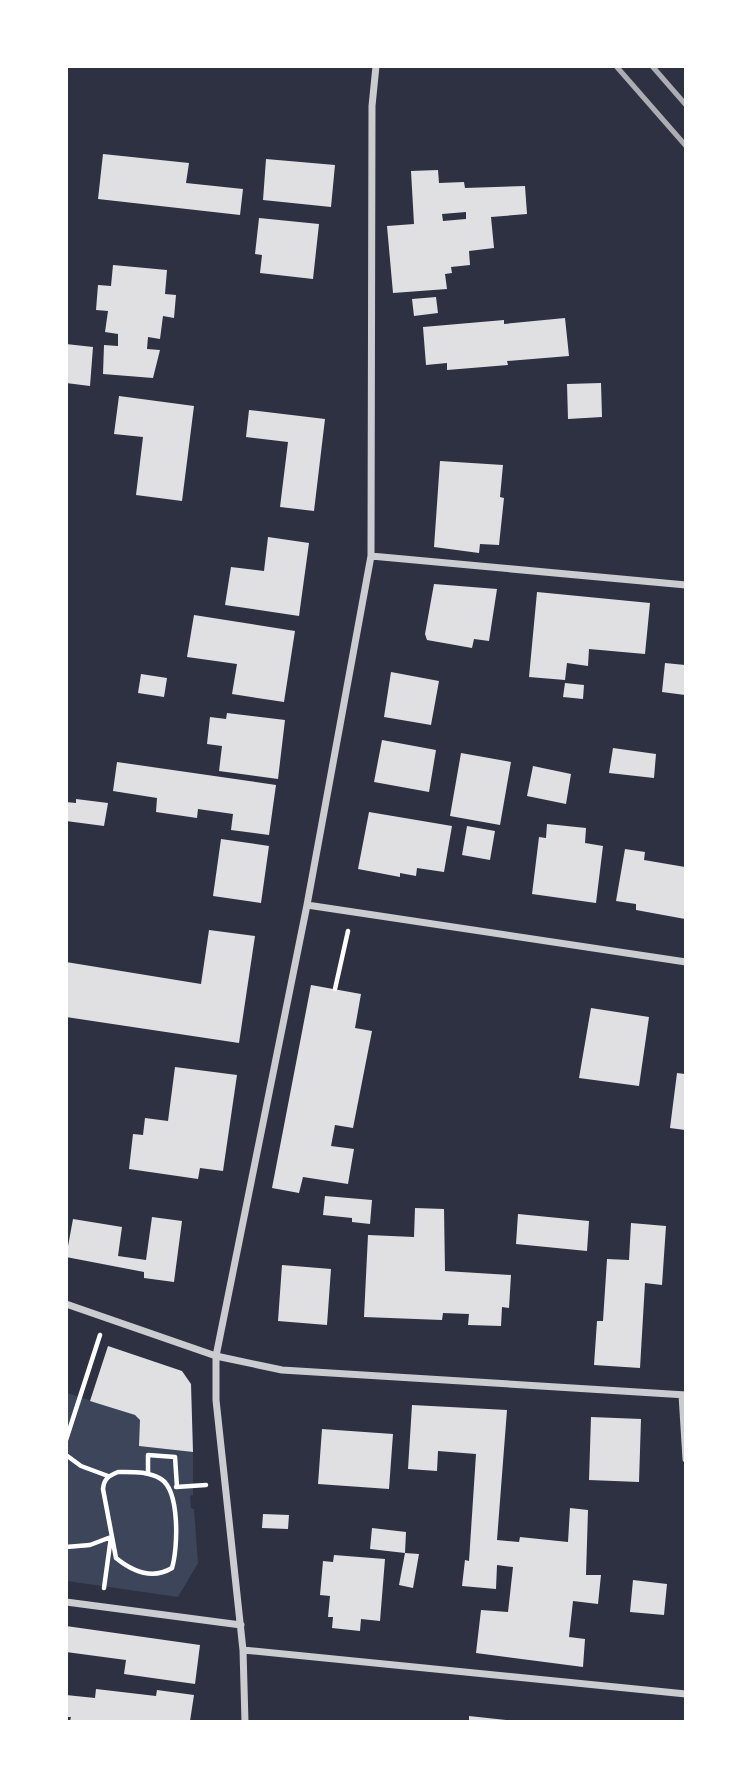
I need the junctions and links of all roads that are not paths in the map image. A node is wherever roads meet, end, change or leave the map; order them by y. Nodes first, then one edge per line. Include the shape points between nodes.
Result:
1 (376, 66) edge
2 (371, 556) junction
3 (685, 585) edge
4 (307, 905) junction
5 (685, 962) edge
6 (66, 1304) edge
7 (216, 1356) junction
8 (684, 1395) edge
9 (685, 1460) edge
10 (66, 1602) edge
11 (241, 1625) junction
12 (243, 1650) junction
13 (685, 1694) edge
14 (245, 1721) edge

1 - 2 street
2 - 3 street
2 - 4 street
4 - 5 street
4 - 7 street
6 - 7 street
7 - 8 street via 282,1370
7 - 11 street via 216,1400
8 - 9 street
10 - 11 street
11 - 12 street
12 - 13 street
12 - 14 street

